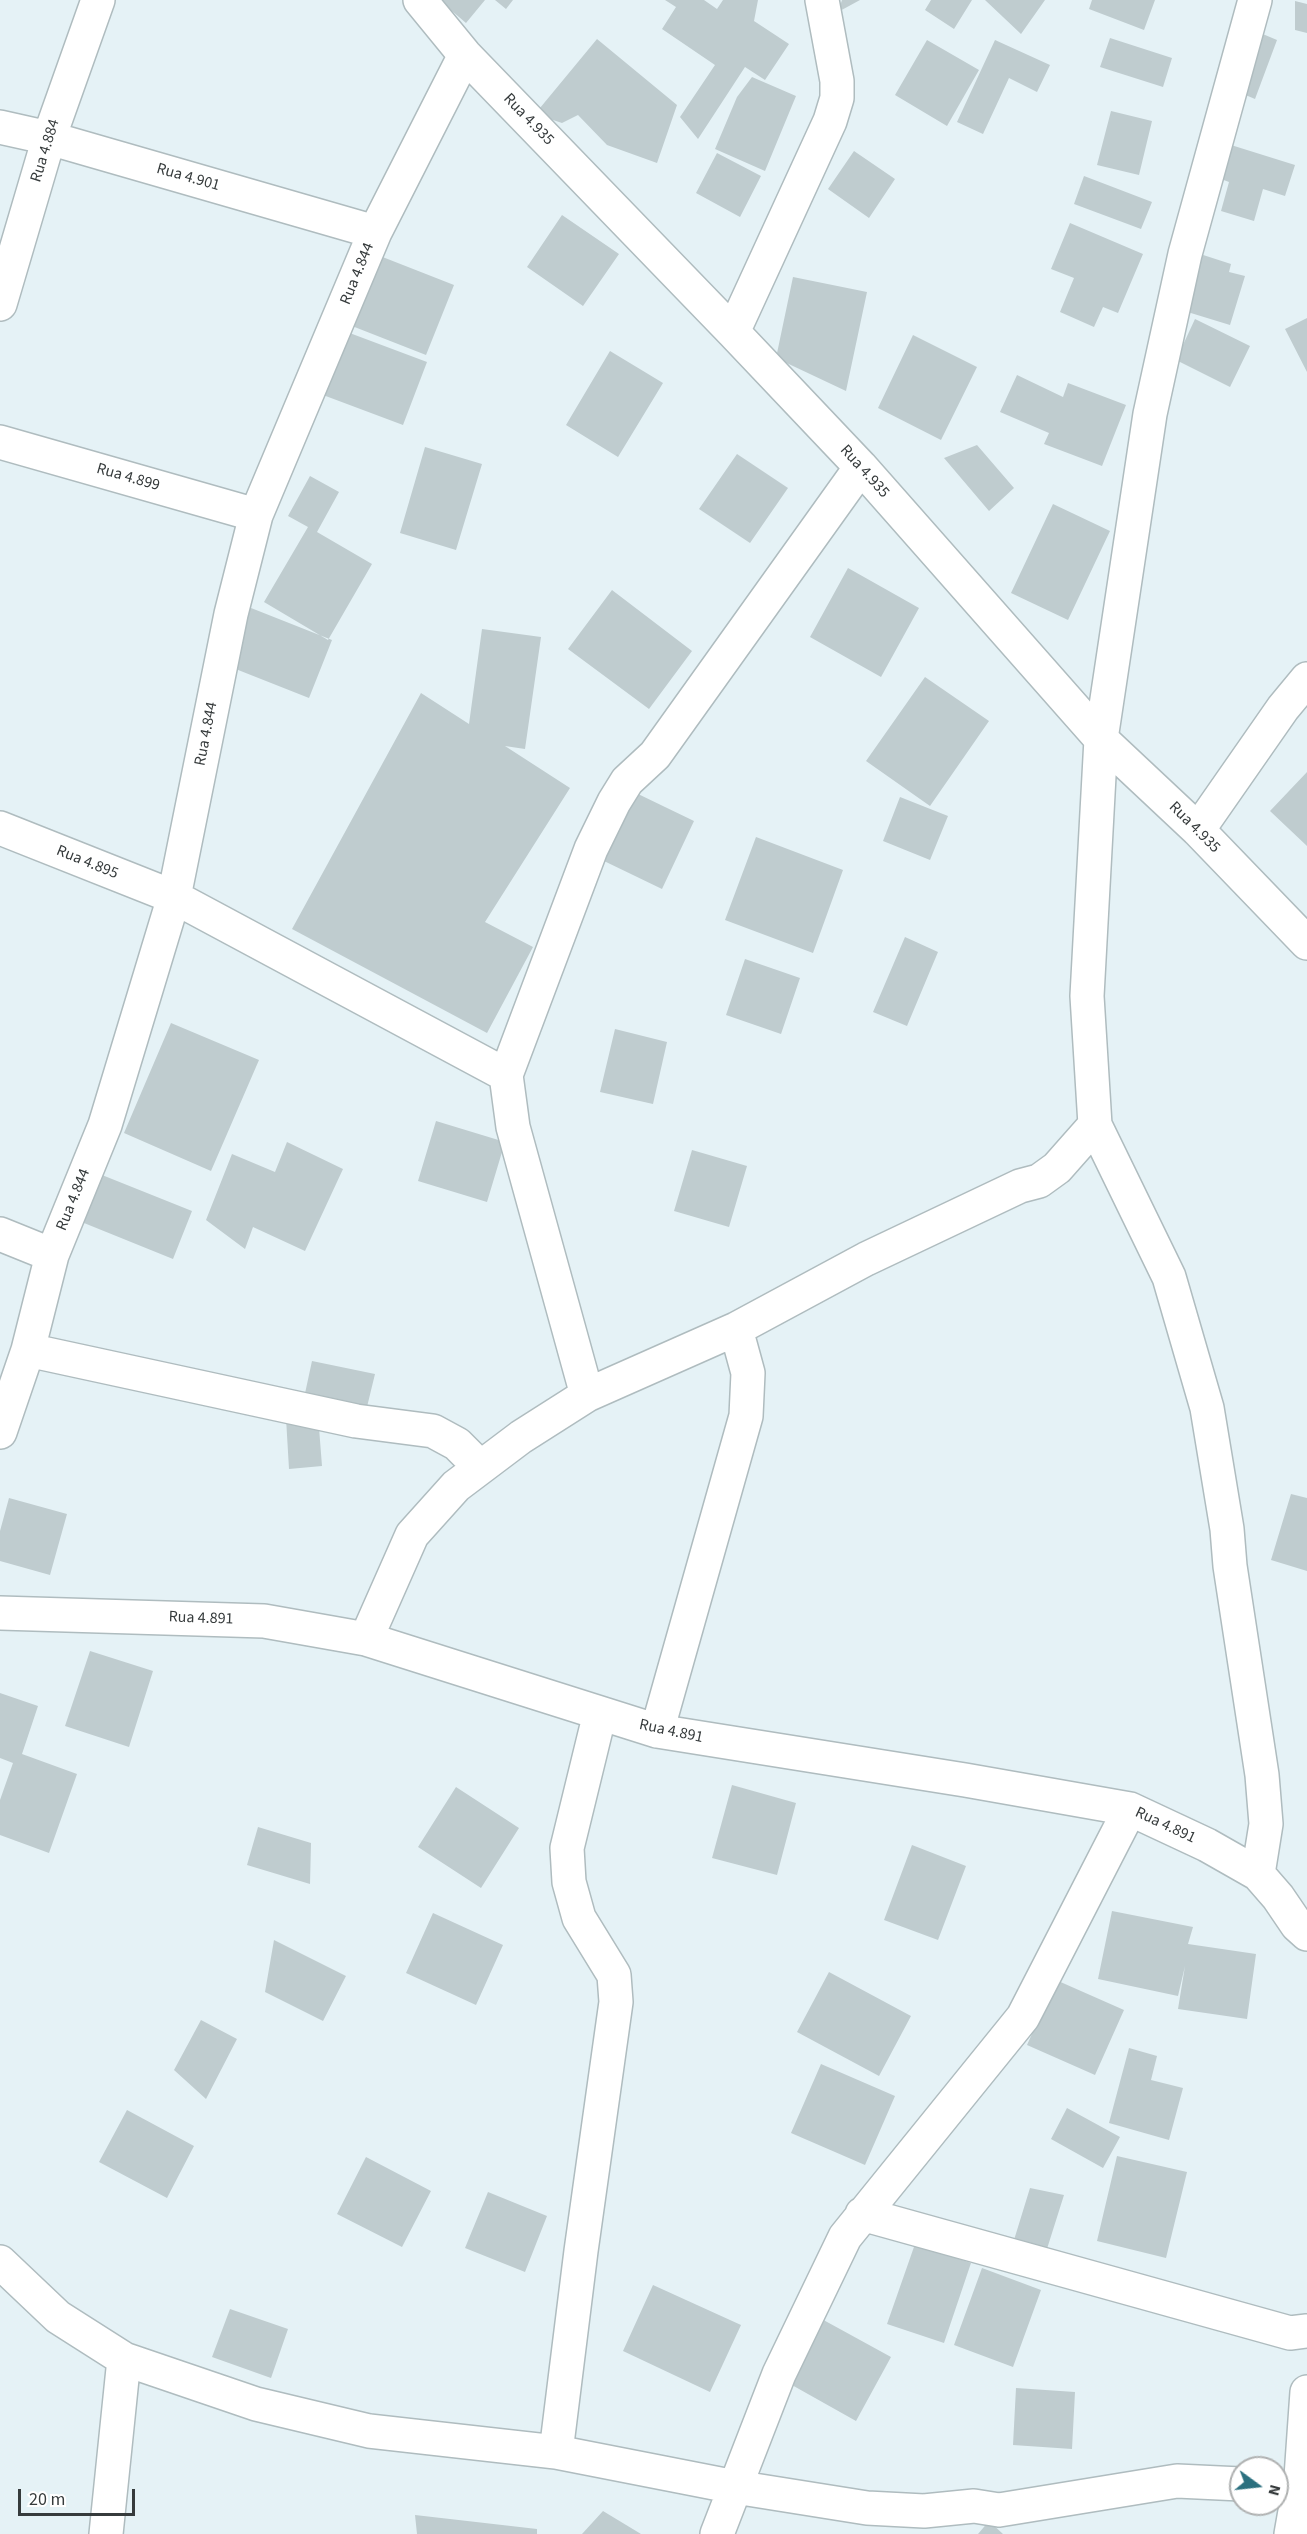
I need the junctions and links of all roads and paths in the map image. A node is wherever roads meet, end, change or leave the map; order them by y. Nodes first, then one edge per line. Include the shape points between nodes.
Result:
1 (98, 0) edge
2 (420, 0) edge
3 (822, 0) edge
4 (1255, 0) edge
5 (465, 55) junction
6 (0, 127) edge
7 (49, 138) junction
8 (375, 232) junction
9 (0, 304) edge
10 (733, 332) junction
11 (0, 442) edge
12 (861, 467) junction
13 (256, 515) junction
14 (1307, 679) edge
15 (1101, 739) junction
16 (0, 828) edge
17 (1198, 830) junction
18 (174, 897) junction
19 (1307, 943) edge
20 (506, 1075) junction
21 (1095, 1125) junction
22 (0, 1234) edge
23 (52, 1255) junction
24 (736, 1329) junction
25 (28, 1350) junction
26 (587, 1395) junction
27 (0, 1432) edge
28 (480, 1467) junction
29 (0, 1613) edge
30 (366, 1639) junction
31 (600, 1713) junction
32 (657, 1731) junction
33 (1130, 1809) junction
34 (1258, 1874) junction
35 (1307, 1934) edge
36 (862, 2214) junction
37 (0, 2262) edge
38 (1307, 2331) edge
39 (124, 2359) junction
40 (1307, 2392) edge
41 (556, 2452) junction
42 (1295, 2480) edge
43 (1229, 2483) edge
44 (735, 2487) junction
45 (106, 2534) edge
46 (717, 2534) edge
47 (1291, 2534) edge

1 - 7 street, Rua 4.884
2 - 5 street, Rua 4.935
3 - 10 street via 837,81 831,121
4 - 15 street via 1185,254 1150,414
5 - 8 street, Rua 4.844
5 - 10 street, Rua 4.935
6 - 7 street, Rua 4.901
7 - 8 street, Rua 4.901
7 - 9 street, Rua 4.884
8 - 13 street, Rua 4.844
10 - 12 street, Rua 4.935
11 - 13 street, Rua 4.899
12 - 15 street, Rua 4.935
12 - 20 street via 655,755 627,781 614,802 591,849
13 - 18 street, Rua 4.844 via 231,614
14 - 17 street
15 - 17 street, Rua 4.935
15 - 21 street via 1087,996
16 - 18 street, Rua 4.895
17 - 19 street, Rua 4.935
18 - 20 street, Rua 4.895
18 - 23 street, Rua 4.844 via 105,1125
20 - 26 street via 513,1126
21 - 24 street via 1057,1168 1039,1181 1020,1186 866,1258
21 - 34 street via 1169,1277 1207,1408 1262,1775 1266,1824
22 - 23 street
23 - 25 street, Rua 4.844
24 - 26 street
24 - 32 street via 748,1373 746,1416
25 - 27 street, Rua 4.844
25 - 28 street via 356,1421 433,1431 457,1444
26 - 28 street
28 - 30 street via 456,1486 412,1535
29 - 30 street, Rua 4.891 via 264,1621
30 - 31 street, Rua 4.891
31 - 32 street, Rua 4.891
31 - 41 street via 567,1848 569,1882 579,1918 614,1974 616,2002
32 - 33 street, Rua 4.891
33 - 34 street, Rua 4.891
33 - 36 street via 1023,2017
34 - 35 street, Rua 4.891
36 - 38 street via 1290,2333
36 - 44 street via 845,2238 779,2374
37 - 39 street via 58,2316
39 - 41 street via 256,2404 369,2431
39 - 45 street
40 - 42 street
41 - 44 street
42 - 47 street
43 - 44 street via 1177,2481 999,2510 974,2506 924,2511 867,2508
44 - 46 street

